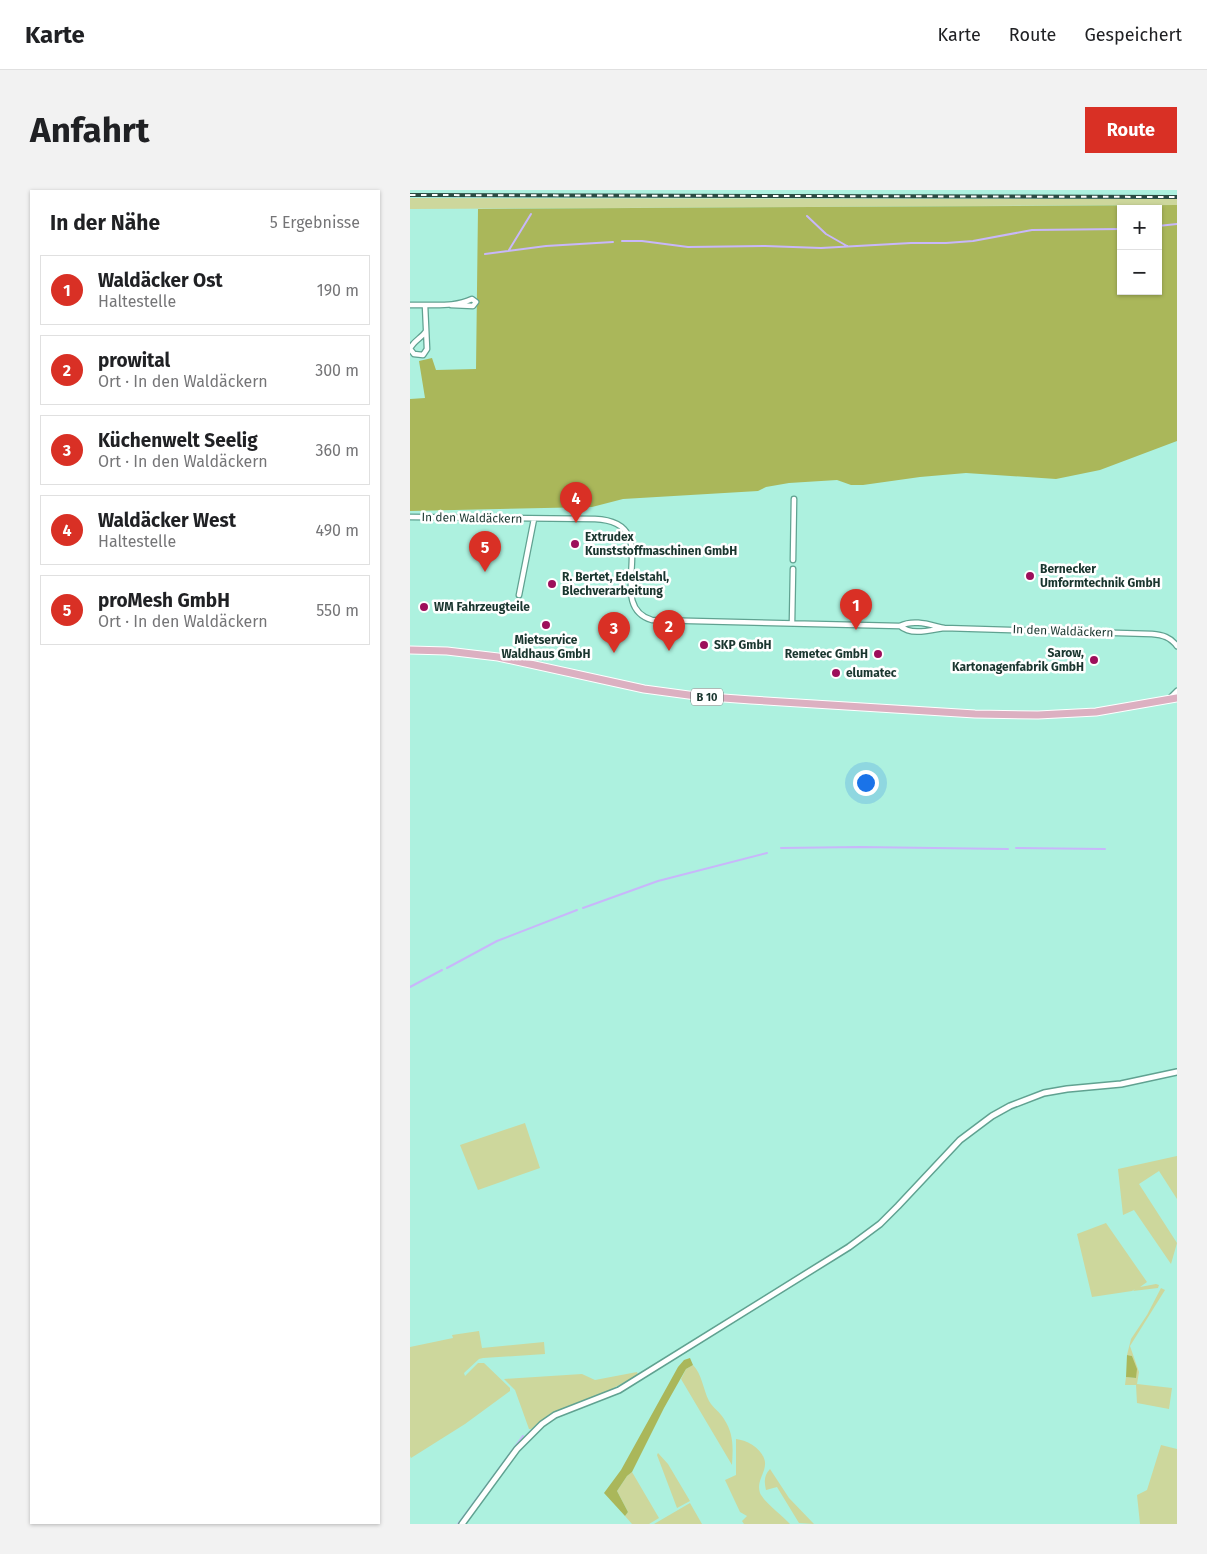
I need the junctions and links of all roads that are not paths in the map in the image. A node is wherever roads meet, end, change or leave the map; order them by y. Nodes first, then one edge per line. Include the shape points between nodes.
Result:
1 (410, 305) edge
2 (425, 305) junction
3 (451, 305) junction
4 (426, 331) junction
5 (794, 499) dead end
6 (410, 517) edge
7 (534, 519) junction
8 (793, 560) dead end
9 (793, 569) dead end
10 (519, 595) dead end
11 (792, 623) junction
12 (900, 626) junction
13 (944, 628) junction
14 (1177, 646) edge
15 (410, 650) edge
16 (1177, 691) edge
17 (1177, 698) edge
18 (1169, 700) junction
19 (1177, 1072) edge
20 (462, 1524) edge

1 - 2 street
2 - 3 street
2 - 4 street
3 - 3 street via 472,299 476,302 473,306
4 - 4 street via 426,352 414,354 410,349 412,345
5 - 8 street
6 - 7 street, In den Waldäckern
7 - 10 street, In den Waldäckern
7 - 11 street, In den Waldäckern via 599,519 610,520 620,526 632,547 632,600 637,611 646,618
9 - 11 street
11 - 12 street, In den Waldäckern
12 - 13 street, In den Waldäckern via 919,623
12 - 13 street, In den Waldäckern via 917,632
13 - 14 street, In den Waldäckern via 1157,634 1169,638
15 - 18 main road, B 10 via 492,656 660,691 751,700 1038,716 1104,711
16 - 18 street
17 - 18 main road, B 10
19 - 20 street via 1121,1084 1044,1093 992,1116 960,1140 880,1224 849,1247 619,1390 555,1415 542,1424 517,1448

